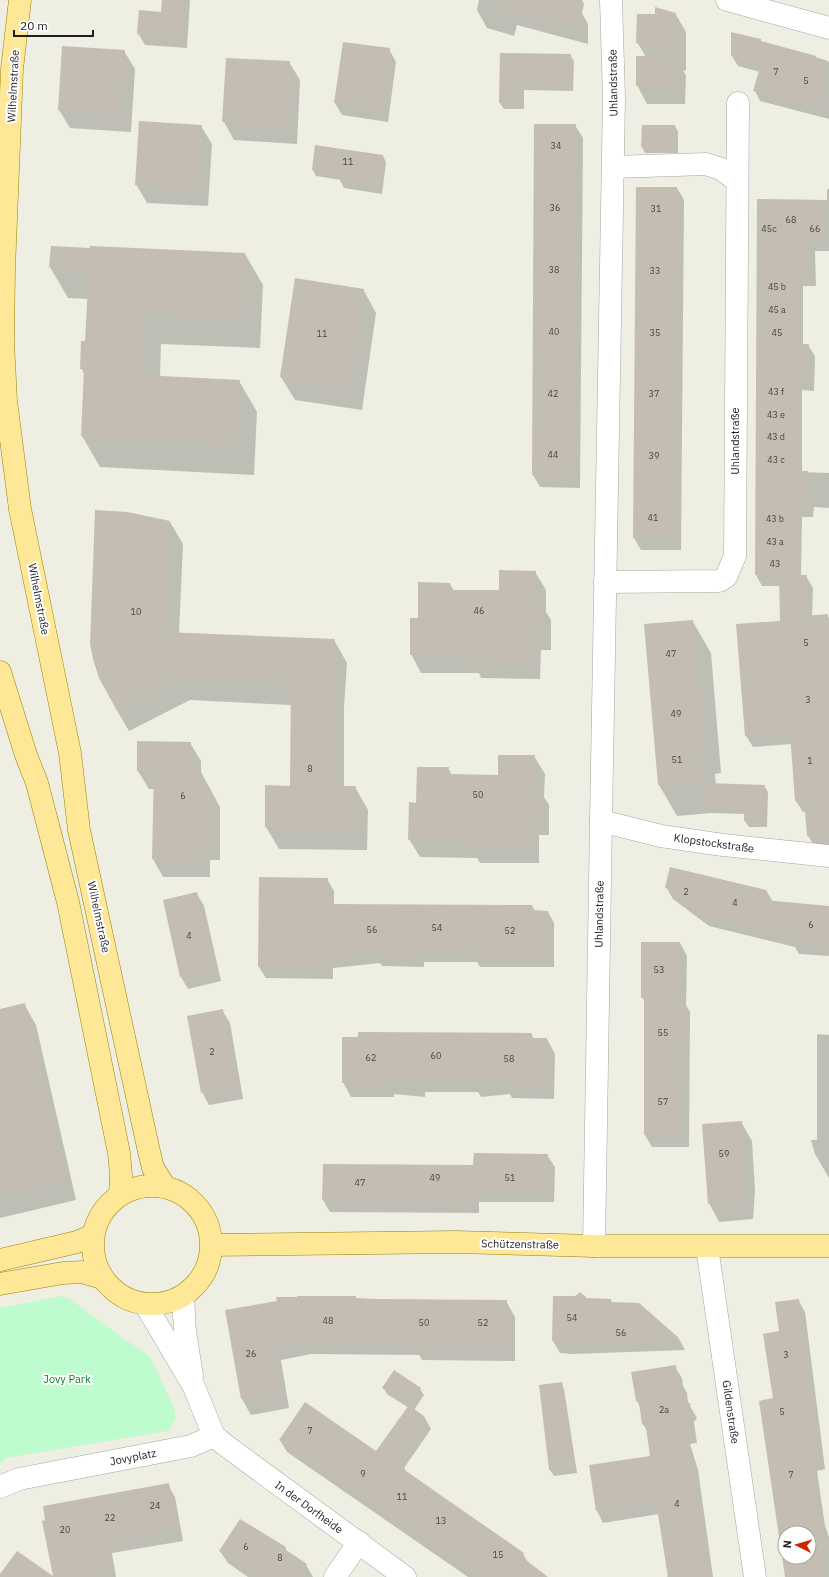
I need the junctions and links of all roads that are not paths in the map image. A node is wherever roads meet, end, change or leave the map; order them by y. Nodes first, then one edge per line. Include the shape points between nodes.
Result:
1 (20, 0) edge
2 (611, 0) edge
3 (727, 0) edge
4 (829, 28) edge
5 (738, 103) dead end
6 (613, 167) junction
7 (737, 181) junction
8 (2, 341) edge
9 (605, 582) junction
10 (0, 672) edge
11 (600, 821) junction
12 (829, 856) edge
13 (165, 1187) junction
14 (120, 1195) junction
15 (93, 1235) junction
16 (212, 1246) junction
17 (594, 1246) junction
18 (829, 1246) edge
19 (706, 1247) junction
20 (0, 1260) edge
21 (102, 1278) junction
22 (0, 1284) edge
23 (183, 1296) junction
24 (145, 1304) junction
25 (194, 1387) junction
26 (214, 1436) junction
27 (0, 1487) edge
28 (359, 1542) junction
29 (335, 1577) edge
30 (405, 1577) edge
31 (755, 1577) edge

1 - 8 main road, Wilhelmstraße via 12,69
2 - 6 street, Uhlandstraße
3 - 4 street
5 - 7 street, Uhlandstraße
6 - 7 street via 706,164 721,169
6 - 9 street, Uhlandstraße
7 - 9 street, Uhlandstraße via 735,556 732,567 726,577 719,582
8 - 13 main road, Wilhelmstraße via 6,401 20,508 70,753 79,830 148,1147 154,1168
9 - 11 street, Uhlandstraße
10 - 14 main road via 37,783 68,902 119,1153
11 - 12 street, Klopstockstraße via 669,837
11 - 17 street, Uhlandstraße
13 - 14 main road via 140,1186
13 - 16 main road via 177,1190 196,1204 208,1223
14 - 15 main road via 98,1219
15 - 20 main road via 77,1242
15 - 21 main road via 94,1259
16 - 17 main road, Schützenstraße via 456,1242
16 - 23 main road via 206,1271 198,1283
17 - 19 main road, Schützenstraße
18 - 19 main road, Schützenstraße
19 - 31 street, Gildenstraße
21 - 22 main road via 82,1272 63,1272
21 - 24 main road via 116,1293 133,1302
23 - 24 main road via 164,1304
23 - 25 street via 185,1332
24 - 25 street
25 - 26 street
26 - 27 street, Jovyplatz via 191,1446 19,1479
26 - 28 street, In der Dorfheide
28 - 29 street
28 - 30 street, In der Dorfheide

